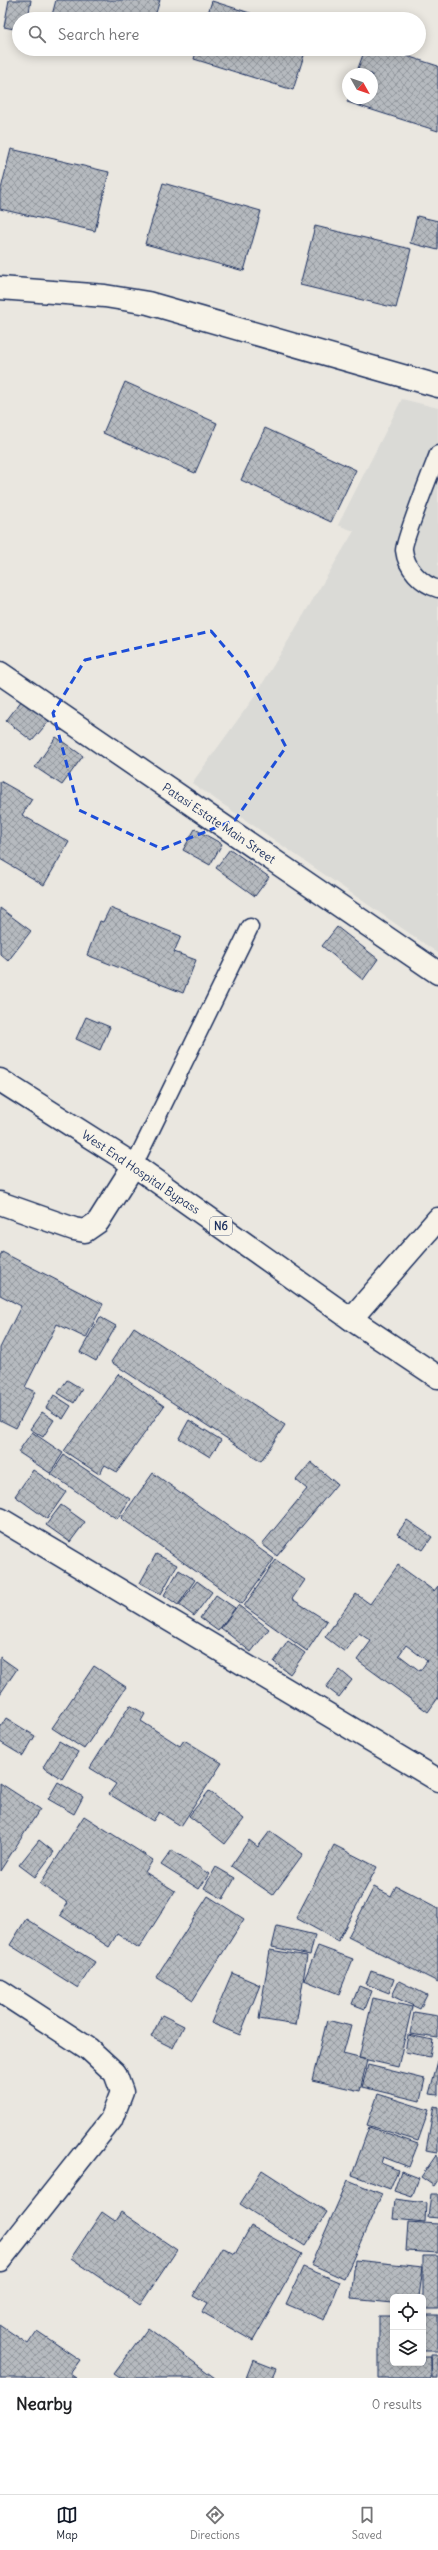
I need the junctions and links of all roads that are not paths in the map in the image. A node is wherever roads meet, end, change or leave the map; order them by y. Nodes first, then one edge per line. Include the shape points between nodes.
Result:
1 (0, 288) edge
2 (436, 379) edge
3 (438, 454) edge
4 (438, 589) edge
5 (0, 673) edge
6 (250, 927) dead end
7 (438, 973) edge
8 (0, 1080) edge
9 (134, 1165) junction
10 (0, 1202) edge
11 (438, 1219) edge
12 (351, 1319) junction
13 (438, 1377) edge
14 (0, 1520) edge
15 (438, 1780) edge
16 (0, 1991) edge
17 (0, 2260) edge

1 - 2 main road via 105,296 148,303
3 - 4 lane via 403,548 410,570 431,587
5 - 7 main road, Patasi Estate Main Street
6 - 9 lane
8 - 9 main road, West End Hospital Bypass / N6
9 - 10 main road via 98,1222 84,1231
9 - 12 main road, West End Hospital Bypass / N6
11 - 12 main road
12 - 13 main road, West End Hospital Bypass / N6
14 - 15 main road
16 - 17 main road via 89,2049 115,2072 122,2092 111,2120

